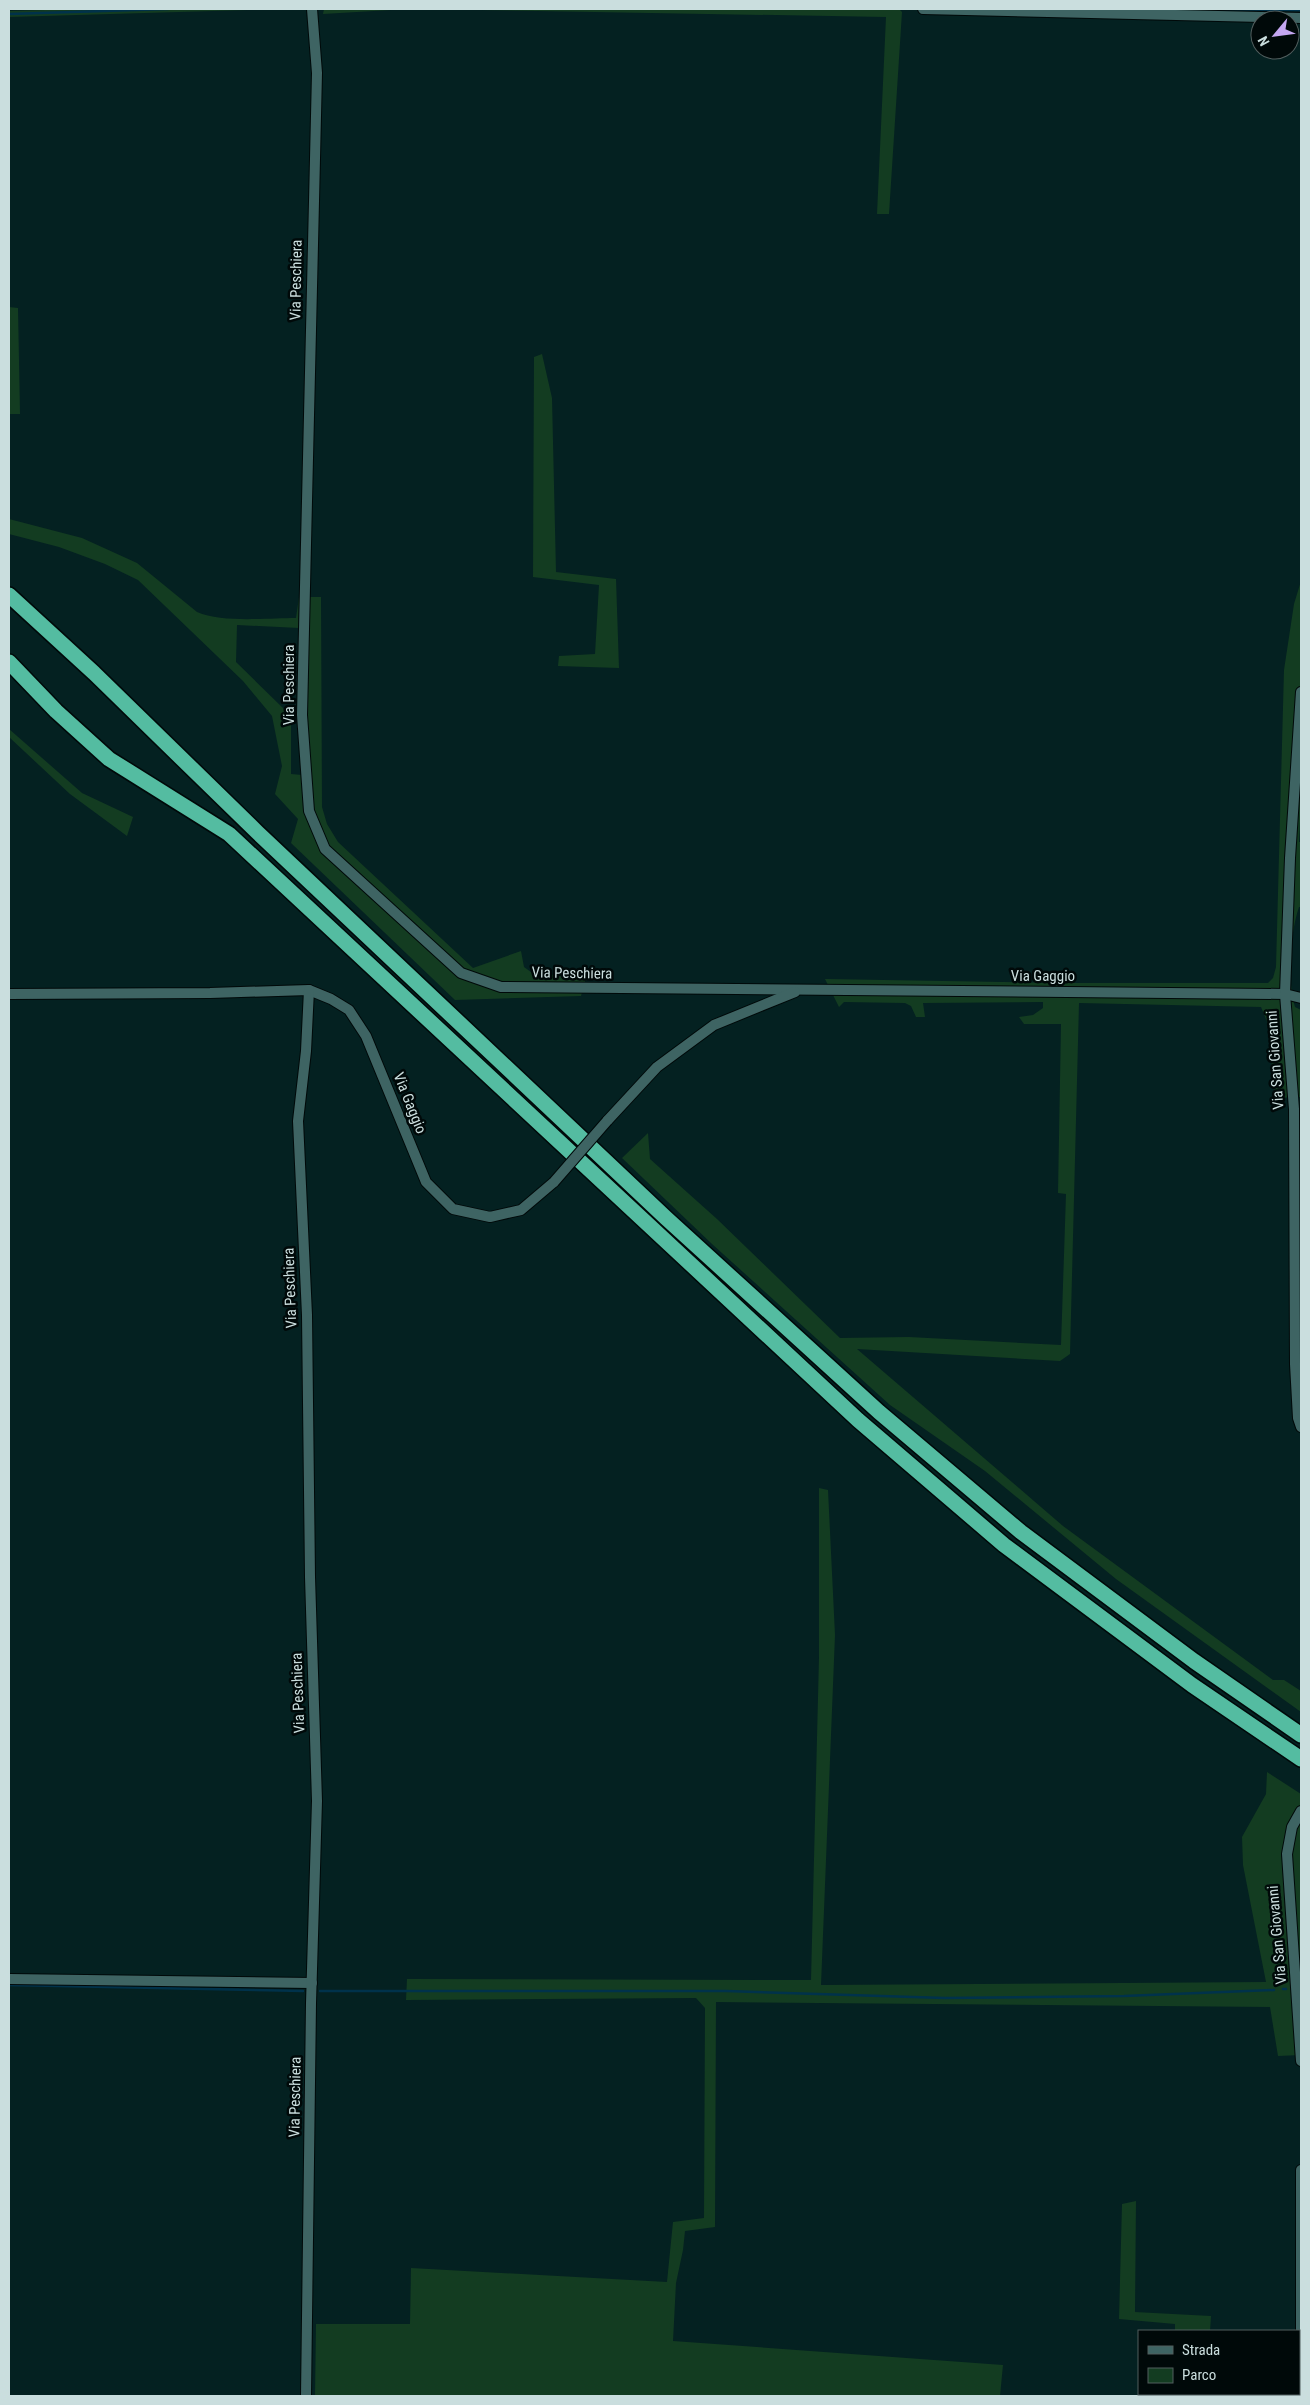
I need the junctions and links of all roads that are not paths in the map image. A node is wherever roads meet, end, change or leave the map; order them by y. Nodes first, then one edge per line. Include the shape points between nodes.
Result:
1 (312, 9) edge
2 (923, 9) edge
3 (1301, 18) edge
4 (9, 596) edge
5 (9, 662) edge
6 (1301, 692) edge
7 (783, 989) joint
8 (803, 989) junction
9 (309, 990) junction
10 (9, 994) edge
11 (1285, 994) junction
12 (1301, 998) edge
13 (1301, 1427) edge
14 (1301, 1735) edge
15 (1301, 1759) edge
16 (1301, 1811) edge
17 (9, 1979) edge
18 (312, 1983) junction
19 (1301, 2061) edge
20 (1301, 2170) edge
21 (306, 2396) edge
22 (1301, 2396) edge

1 - 7 street, Via Peschiera via 317,73 302,715 309,811 325,849 461,973 501,987
2 - 3 street
4 - 14 highway via 94,673 257,832 666,1218 879,1412 1021,1532 1194,1661
5 - 15 highway via 109,759 229,834 858,1420 997,1538 1192,1685
6 - 11 street, Via San Giovanni
7 - 8 street, Via Gaggio
8 - 9 street, Via Gaggio, bridge via 714,1025 657,1067 554,1182 521,1210 490,1217 453,1210 426,1182 366,1036 349,1010
8 - 11 street, Via Gaggio
9 - 10 street, Via Gaggio
9 - 18 street, Via Peschiera via 298,1121 307,1315 317,1801
11 - 12 street, Via Gaggio
11 - 13 street, Via San Giovanni via 1294,1109 1295,1364
16 - 19 street, Via San Giovanni via 1292,1827 1287,1854
17 - 18 street
18 - 21 street, Via Peschiera
20 - 22 street

